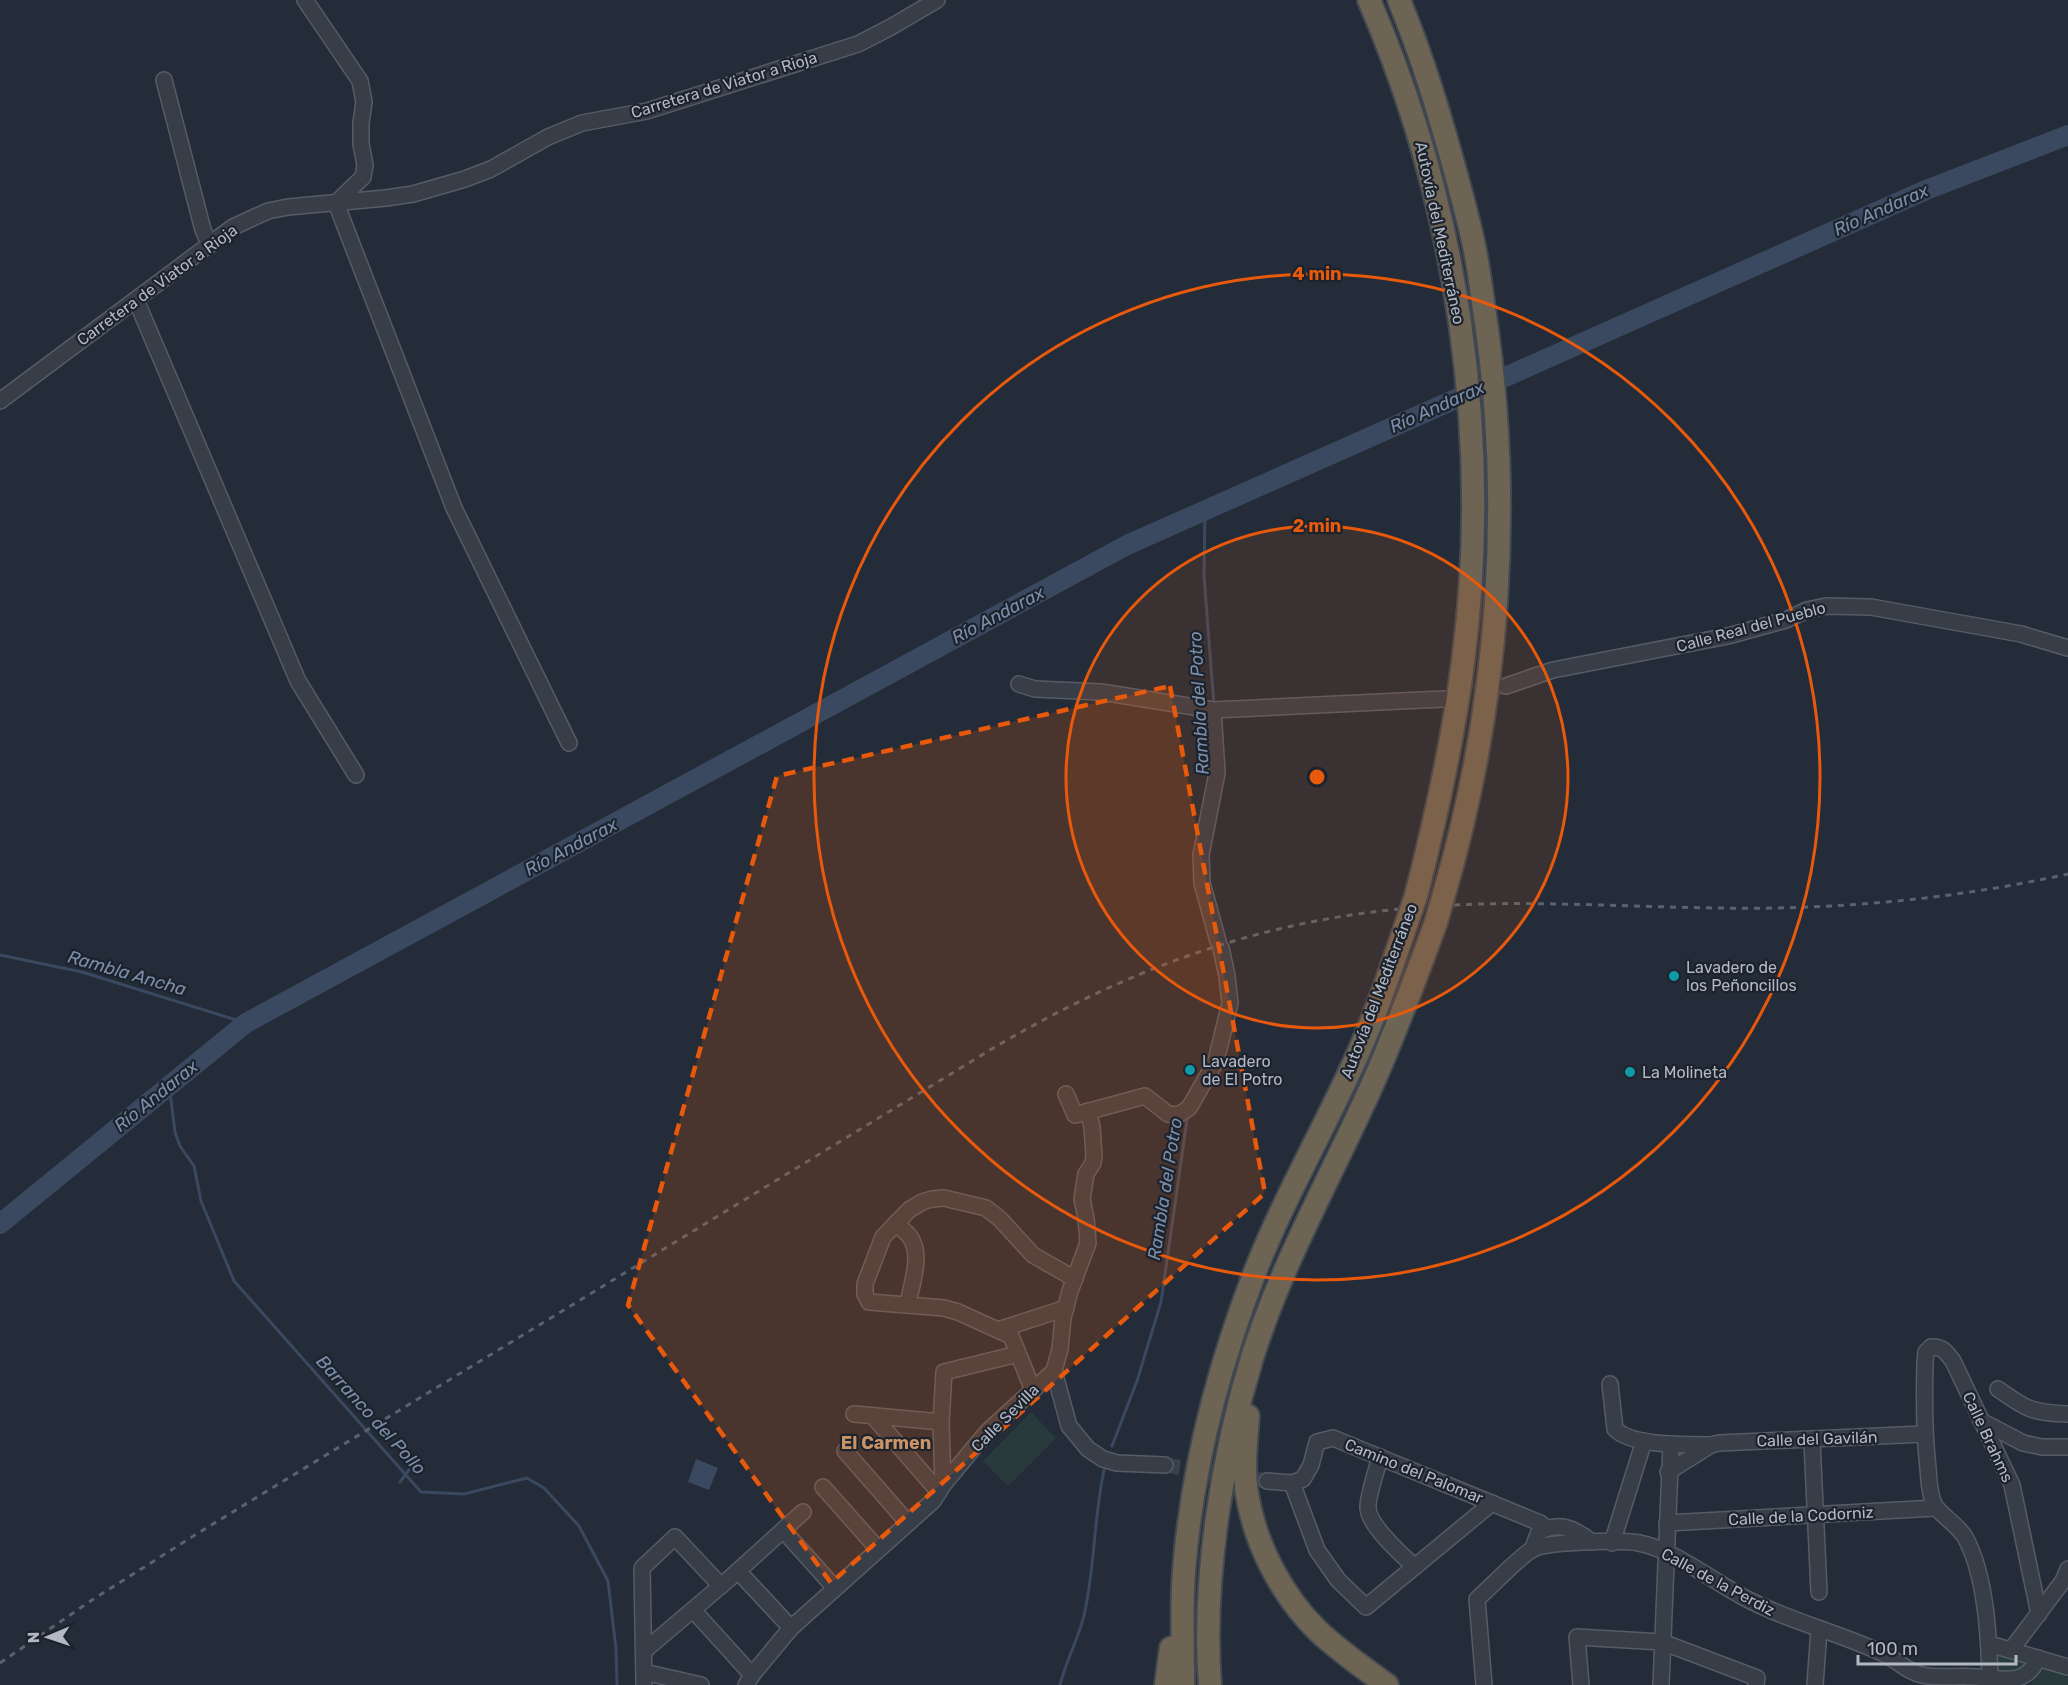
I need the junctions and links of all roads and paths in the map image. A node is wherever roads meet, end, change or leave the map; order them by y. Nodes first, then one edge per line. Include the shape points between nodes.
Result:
1 (305, 0) edge
2 (937, 0) edge
3 (1370, 0) edge
4 (1399, 0) edge
5 (164, 80) dead end
6 (336, 203) junction
7 (210, 245) junction
8 (136, 300) junction
9 (0, 401) edge
10 (2068, 648) edge
11 (1020, 684) dead end
12 (1506, 686) tunnel mouth
13 (1443, 699) tunnel mouth
14 (1213, 710) junction
15 (569, 743) dead end
16 (356, 775) dead end
17 (1066, 1094) dead end
18 (1088, 1111) junction
19 (896, 1223) junction
20 (1075, 1279) junction
21 (908, 1305) junction
22 (1066, 1308) junction
23 (998, 1330) junction
24 (1018, 1354) junction
25 (1252, 1358) junction
26 (1054, 1371) junction
27 (1610, 1384) dead end
28 (1998, 1389) dead end
29 (1033, 1390) junction
30 (854, 1414) dead end
31 (2068, 1414) edge
32 (873, 1416) junction
33 (1981, 1421) junction
34 (941, 1422) junction
35 (1924, 1434) junction
36 (1644, 1441) junction
37 (1812, 1441) junction
38 (1671, 1444) junction
39 (1711, 1445) junction
40 (2068, 1447) edge
41 (845, 1451) dead end
42 (1380, 1457) junction
43 (1165, 1465) tunnel mouth
44 (1668, 1472) junction
45 (1267, 1481) tunnel mouth
46 (1292, 1483) junction
47 (823, 1487) dead end
48 (941, 1489) junction
49 (1492, 1503) junction
50 (1935, 1508) junction
51 (803, 1512) dead end
52 (1815, 1515) junction
53 (908, 1523) junction
54 (1667, 1523) junction
55 (1546, 1528) junction
56 (783, 1530) junction
57 (1592, 1542) junction
58 (1612, 1543) junction
59 (878, 1550) junction
60 (1532, 1550) junction
61 (1666, 1553) junction
62 (1414, 1567) junction
63 (2068, 1569) edge
64 (738, 1571) junction
65 (1184, 1573) junction
66 (721, 1586) junction
67 (835, 1588) junction
68 (1819, 1592) dead end
69 (693, 1610) junction
70 (2039, 1614) junction
71 (791, 1628) junction
72 (1819, 1630) junction
73 (1662, 1642) junction
74 (1989, 1644) junction
75 (2012, 1650) junction
76 (644, 1651) junction
77 (2038, 1658) junction
78 (2068, 1667) edge
79 (644, 1678) edge
80 (1914, 1679) edge
81 (749, 1680) edge
82 (1990, 1680) junction
83 (701, 1685) edge
84 (1166, 1685) edge
85 (1183, 1685) edge
86 (1210, 1685) edge
87 (1387, 1685) edge
88 (1484, 1685) edge
89 (1581, 1685) edge
90 (1660, 1685) edge
91 (1756, 1685) edge
92 (1815, 1685) edge

1 - 6 street via 364,92 363,177
2 - 6 street, Carretera de Viator a Rioja via 858,44 647,111 582,123 465,179 413,194
3 - 65 highway, Autovía del Mediterráneo, bridge via 1421,142 1458,310 1467,374 1472,537 1464,660 1439,807 1416,896 1389,975 1236,1322 1196,1474
4 - 25 highway, Autovía del Mediterráneo, bridge via 1439,114 1473,242 1491,359 1498,450 1496,611 1464,824 1436,922 1373,1084 1318,1197
5 - 7 street
6 - 7 street, Carretera de Viator a Rioja via 268,211 233,227
6 - 15 street via 454,508
7 - 8 street, Carretera de Viator a Rioja
8 - 9 street, Carretera de Viator a Rioja
8 - 16 street via 298,681
10 - 12 street, Calle Real del Pueblo via 2021,634 1871,607 1826,606 1728,636 1553,670
11 - 14 street
13 - 14 street
14 - 18 street via 1217,773 1201,855 1202,883 1227,976 1230,1003 1216,1061 1189,1108 1178,1115 1168,1114 1145,1096
17 - 18 street via 1075,1115
18 - 20 street, Calle Sevilla via 1094,1155 1082,1199 1088,1243
19 - 20 street via 909,1210 932,1199 987,1208 1033,1255
19 - 21 street via 910,1237 916,1260
19 - 21 street via 883,1237 865,1284 865,1294 869,1302
20 - 22 street, Calle Sevilla
21 - 23 street via 944,1308
22 - 23 street
22 - 26 street, Calle Sevilla
23 - 24 street via 1011,1336
24 - 29 street
24 - 34 street via 944,1372
25 - 86 highway, Autovía del Mediterráneo via 1228,1455 1216,1531 1209,1628
25 - 87 highway via 1247,1493 1268,1559 1288,1594 1318,1630
26 - 29 street, Calle Sevilla
26 - 43 street via 1069,1426 1088,1449 1117,1463
27 - 36 street, Calle del Gavilán via 1615,1429
28 - 31 street via 2027,1409
29 - 48 street, Calle Sevilla via 987,1432
30 - 32 street
32 - 34 street
32 - 48 street
33 - 35 street, Calle Brahms via 1953,1360 1944,1349 1930,1347 1925,1363
33 - 40 street via 2024,1443
33 - 70 street, Calle Brahms via 2012,1485
34 - 48 street
35 - 37 street, Calle del Gavilán
35 - 50 street
36 - 38 street, Calle del Gavilán
36 - 58 street
37 - 39 street, Calle del Gavilán
37 - 52 street
38 - 39 street, Calle del Gavilán
38 - 44 street
39 - 44 street, Calle del Gavilán
41 - 53 street
42 - 46 street, Camino del Palomar via 1326,1438 1317,1442 1303,1479
42 - 49 street, Camino del Palomar
42 - 62 street via 1368,1509 1378,1529
44 - 54 street
45 - 46 street
46 - 62 street via 1317,1550 1338,1580 1366,1607
47 - 59 street
48 - 53 street, Calle Sevilla
49 - 55 street, Camino del Palomar
49 - 62 street
50 - 52 street, Calle de la Codorniz
50 - 74 street via 1963,1533 1975,1555
51 - 56 street
52 - 54 street, Calle de la Codorniz
52 - 68 street
53 - 59 street, Calle Sevilla
54 - 61 street
55 - 57 street, Camino del Palomar via 1576,1530
55 - 60 street via 1539,1532
56 - 64 street
56 - 67 street
57 - 58 street, Calle de la Perdiz
57 - 60 street, Calle de la Perdiz via 1548,1544
58 - 61 street, Calle de la Perdiz via 1637,1543
59 - 67 street, Calle Sevilla
60 - 88 street, Calle de la Perdiz via 1477,1599
61 - 72 street, Calle de la Perdiz via 1743,1598
61 - 73 street
63 - 70 street
64 - 66 street
64 - 71 street
65 - 84 highway via 1174,1604
65 - 85 highway, Autovía del Mediterráneo
66 - 69 street
66 - 76 street via 675,1538 642,1568
67 - 71 street, Calle Sevilla
69 - 76 street
69 - 81 street
70 - 75 street
71 - 81 street, Calle Sevilla
72 - 80 street, Calle de la Perdiz via 1884,1654
72 - 92 street
73 - 89 street via 1577,1637
73 - 90 street
73 - 91 street via 1757,1678
74 - 75 street
74 - 82 street
75 - 77 street
76 - 79 street
77 - 78 street
77 - 82 street, Calle de la Perdiz via 2029,1679 2020,1683
79 - 83 street
80 - 82 street, Calle de la Perdiz via 1923,1676

